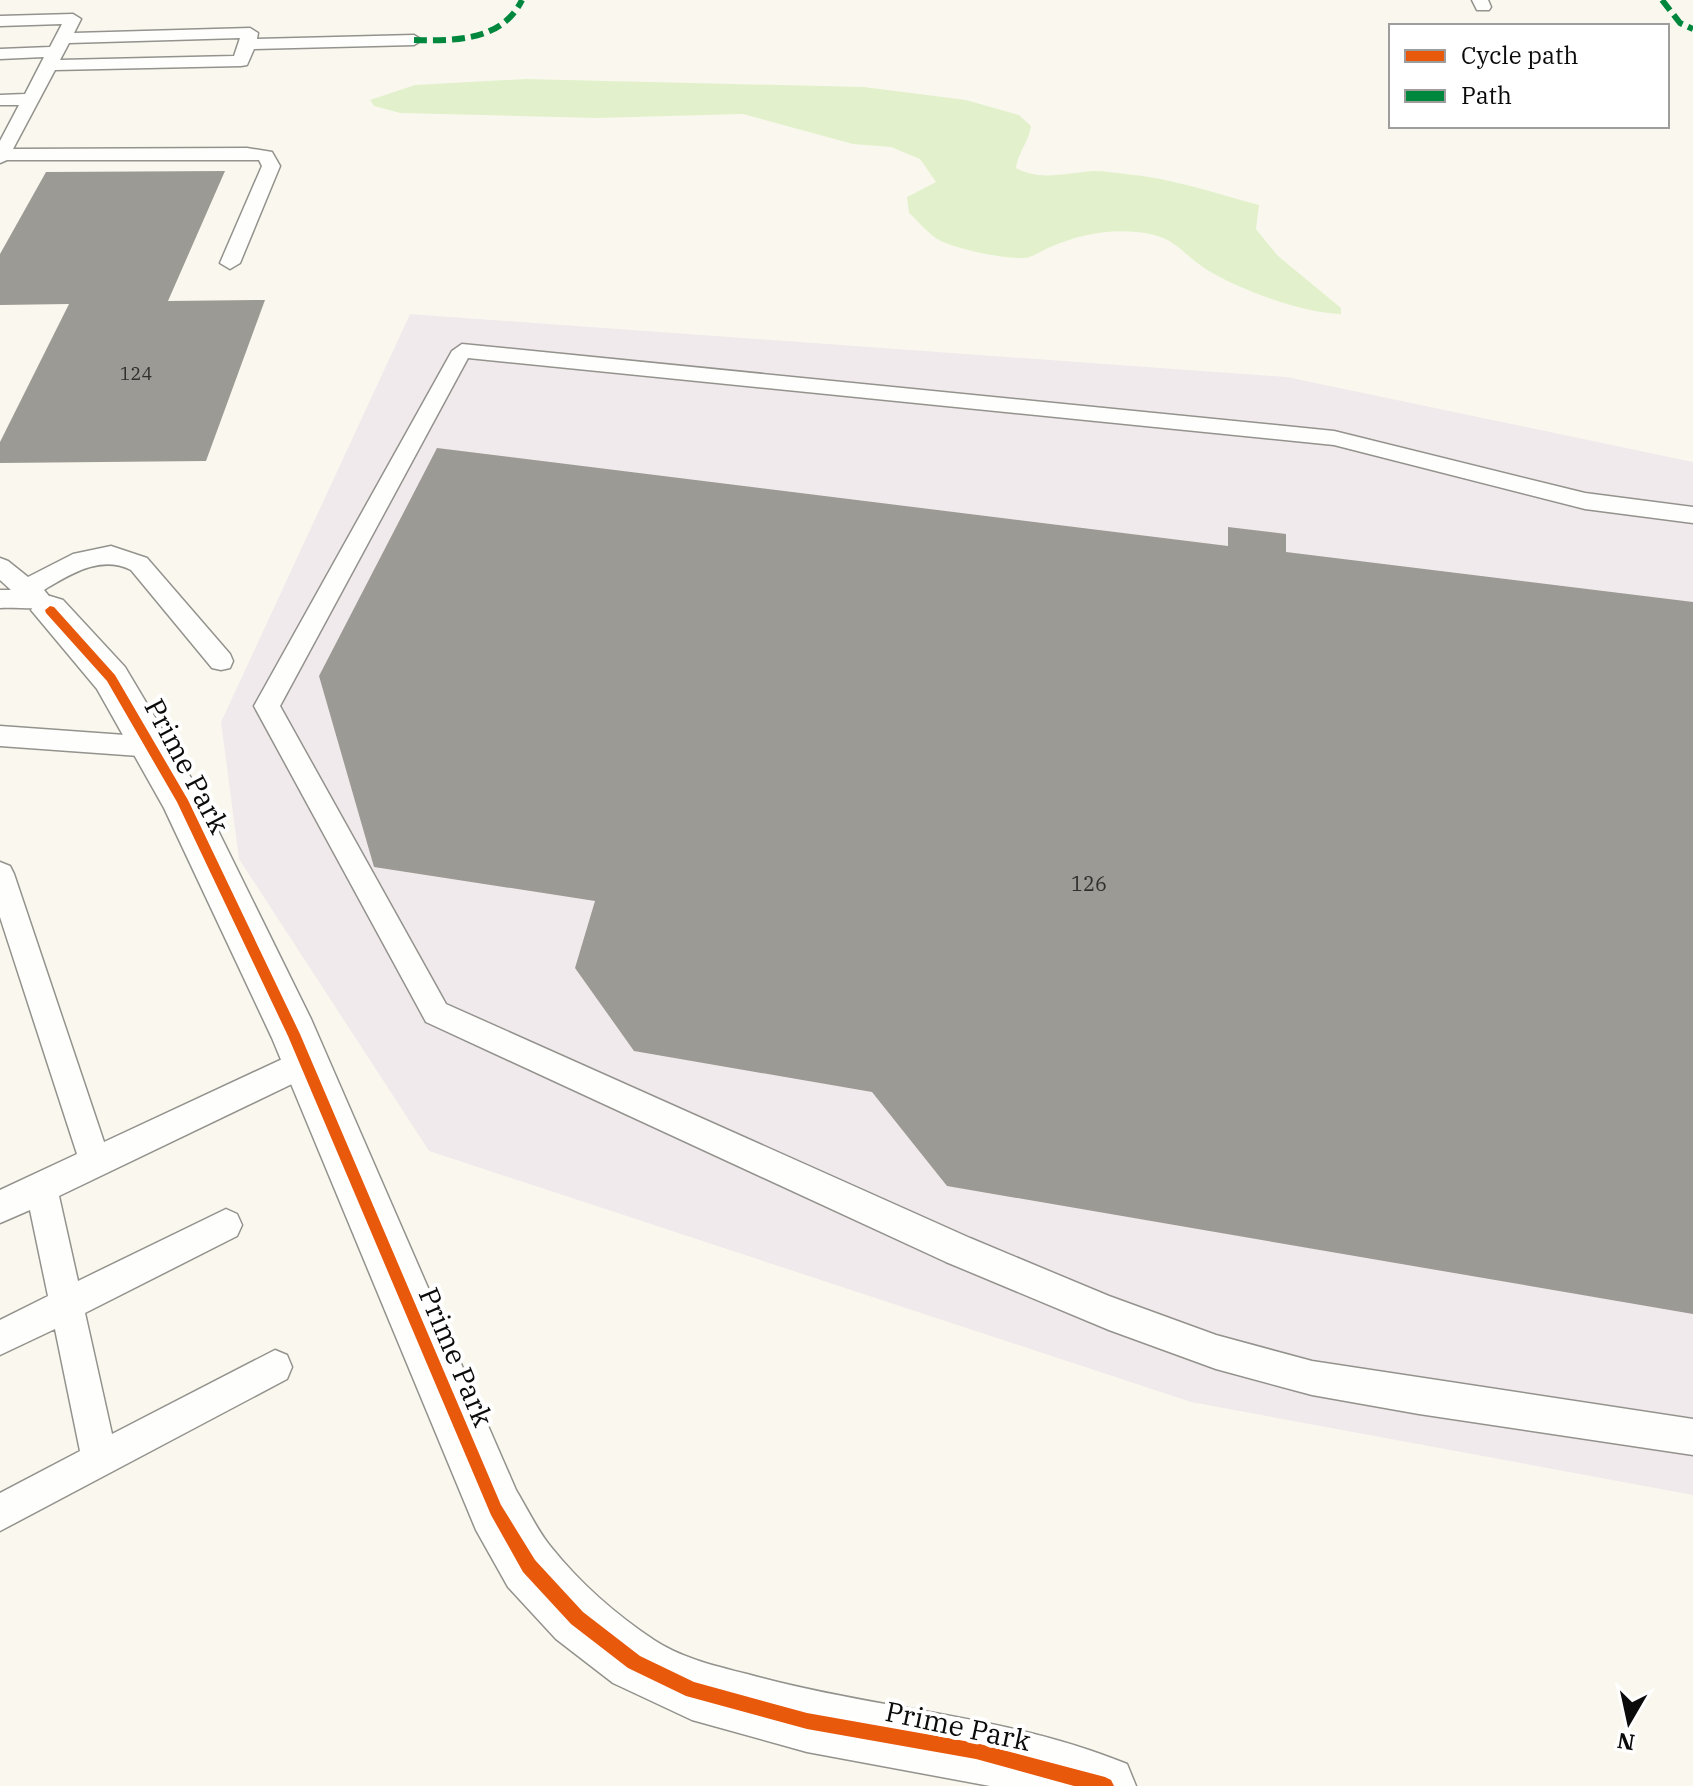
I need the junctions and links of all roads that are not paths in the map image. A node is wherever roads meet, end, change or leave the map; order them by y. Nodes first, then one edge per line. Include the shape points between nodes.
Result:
1 (0, 21) edge
2 (414, 40) dead end
3 (247, 44) junction
4 (57, 52) junction
5 (0, 54) edge
6 (32, 99) junction
7 (0, 100) edge
8 (1, 157) edge
9 (230, 263) dead end
10 (1693, 515) edge
11 (0, 567) edge
12 (0, 599) edge
13 (38, 599) junction
14 (221, 661) dead end
15 (0, 736) edge
16 (153, 747) junction
17 (0, 874) edge
18 (306, 1062) junction
19 (95, 1162) junction
20 (41, 1188) junction
21 (0, 1207) edge
22 (226, 1225) dead end
23 (66, 1305) junction
24 (0, 1338) edge
25 (275, 1367) dead end
26 (1693, 1437) edge
27 (100, 1460) junction
28 (0, 1513) edge
29 (1105, 1786) edge

1 - 4 lane via 73,19
2 - 3 lane
3 - 4 lane via 241,61
3 - 4 lane via 250,33
4 - 5 lane
4 - 6 lane
6 - 7 lane
6 - 8 lane
8 - 9 lane via 266,156 271,166
10 - 26 lane via 1585,501 1334,438 462,351 267,706 436,1013 958,1250 1216,1352 1312,1378
11 - 13 lane
12 - 13 lane
13 - 14 lane via 77,561 128,558 139,564
13 - 16 street, Prime Park via 111,678
15 - 16 lane
16 - 18 street, Prime Park
17 - 19 lane
18 - 19 lane
18 - 29 street, Prime Park via 496,1510 529,1566 577,1618 634,1662 692,1690 807,1721 976,1751
19 - 20 lane
20 - 21 lane
20 - 23 lane
22 - 23 lane
23 - 24 lane
23 - 27 lane
25 - 27 lane
27 - 28 lane

